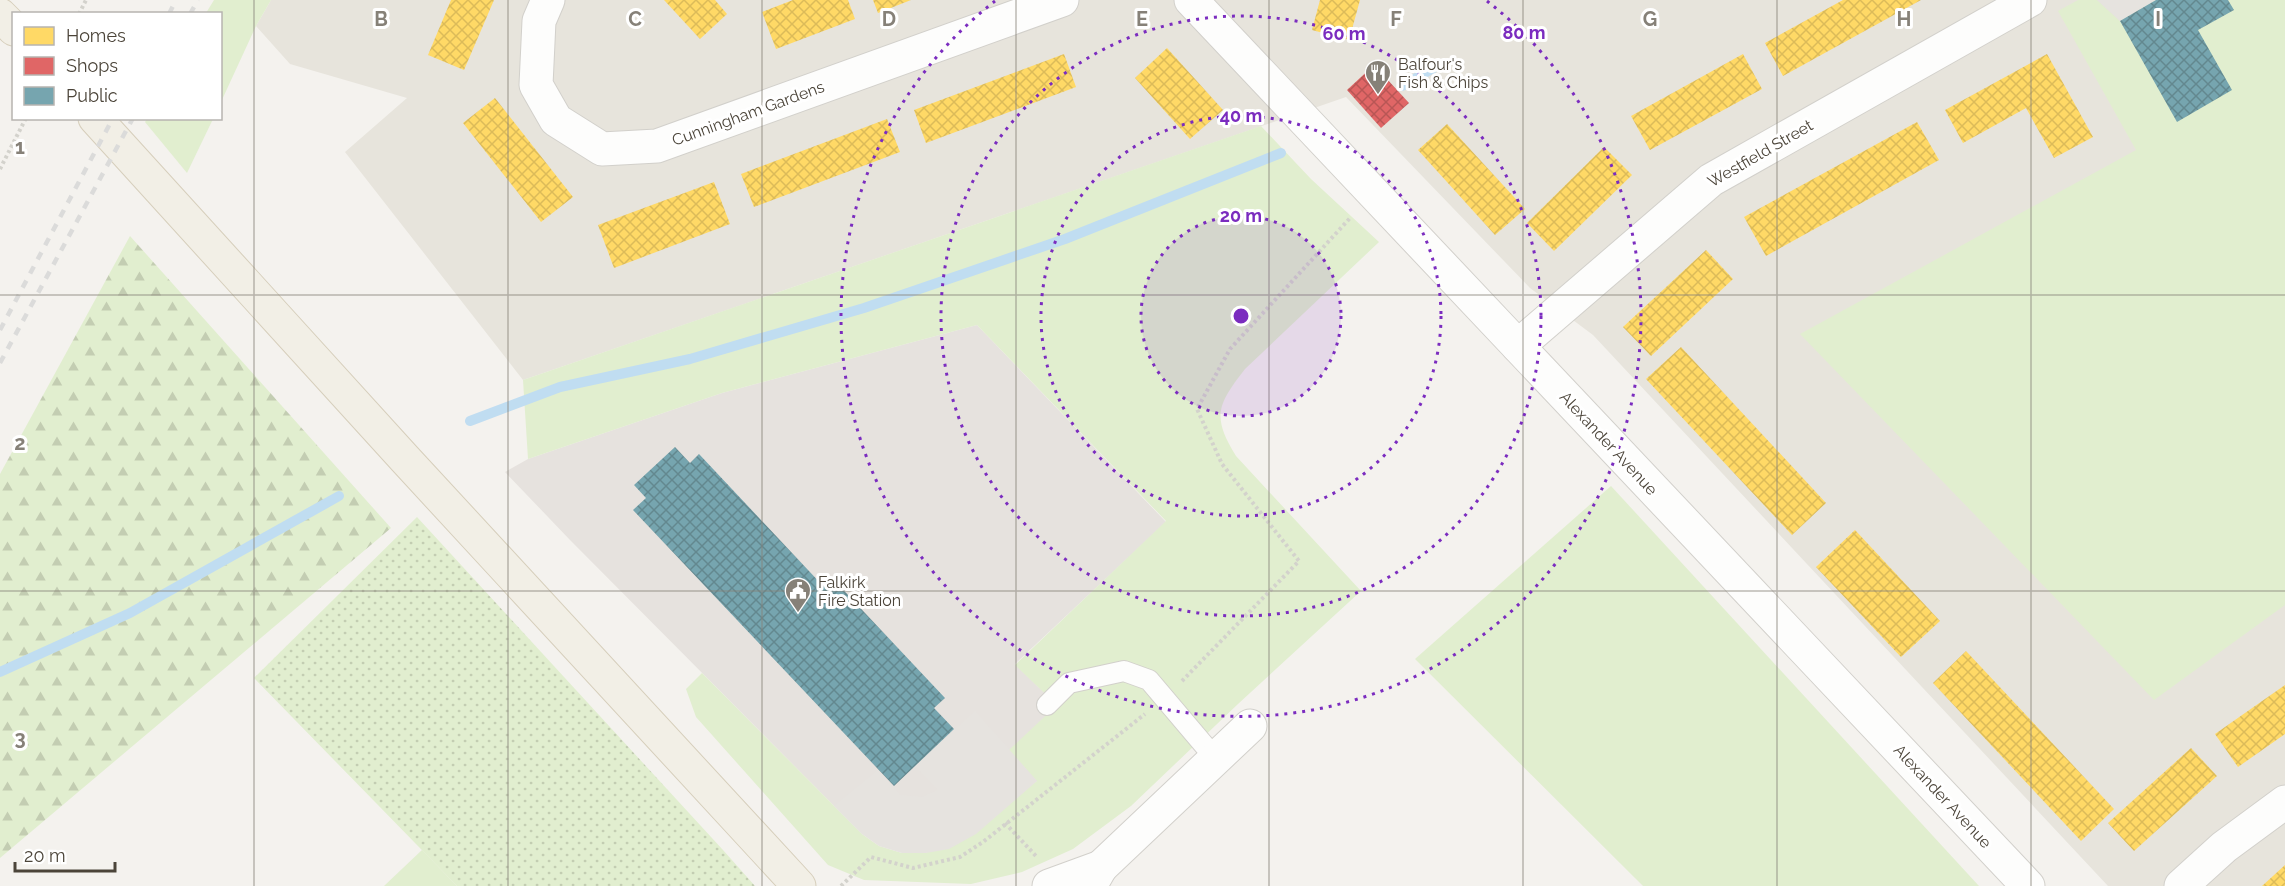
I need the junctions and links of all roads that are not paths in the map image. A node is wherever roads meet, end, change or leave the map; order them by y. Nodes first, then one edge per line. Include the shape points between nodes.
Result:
1 (548, 0) edge
2 (1062, 0) edge
3 (1191, 0) edge
4 (2030, 0) edge
5 (0, 15) edge
6 (12, 27) edge
7 (97, 120) edge
8 (1518, 346) junction
9 (1047, 705) dead end
10 (1250, 726) dead end
11 (1215, 758) junction
12 (2285, 802) edge
13 (1095, 877) edge
14 (799, 886) edge
15 (1049, 886) edge
16 (2028, 886) edge
17 (2181, 886) edge

1 - 2 street, Cunningham Gardens via 539,21 536,85 556,120 602,149 657,146
3 - 8 street, Alexander Avenue
4 - 8 street, Westfield Street via 1711,180
5 - 6 main road
7 - 14 main road
8 - 16 street, Alexander Avenue
9 - 11 lane via 1069,683 1124,671 1149,680
10 - 11 street
11 - 13 street
12 - 17 street via 2224,847
13 - 15 street

